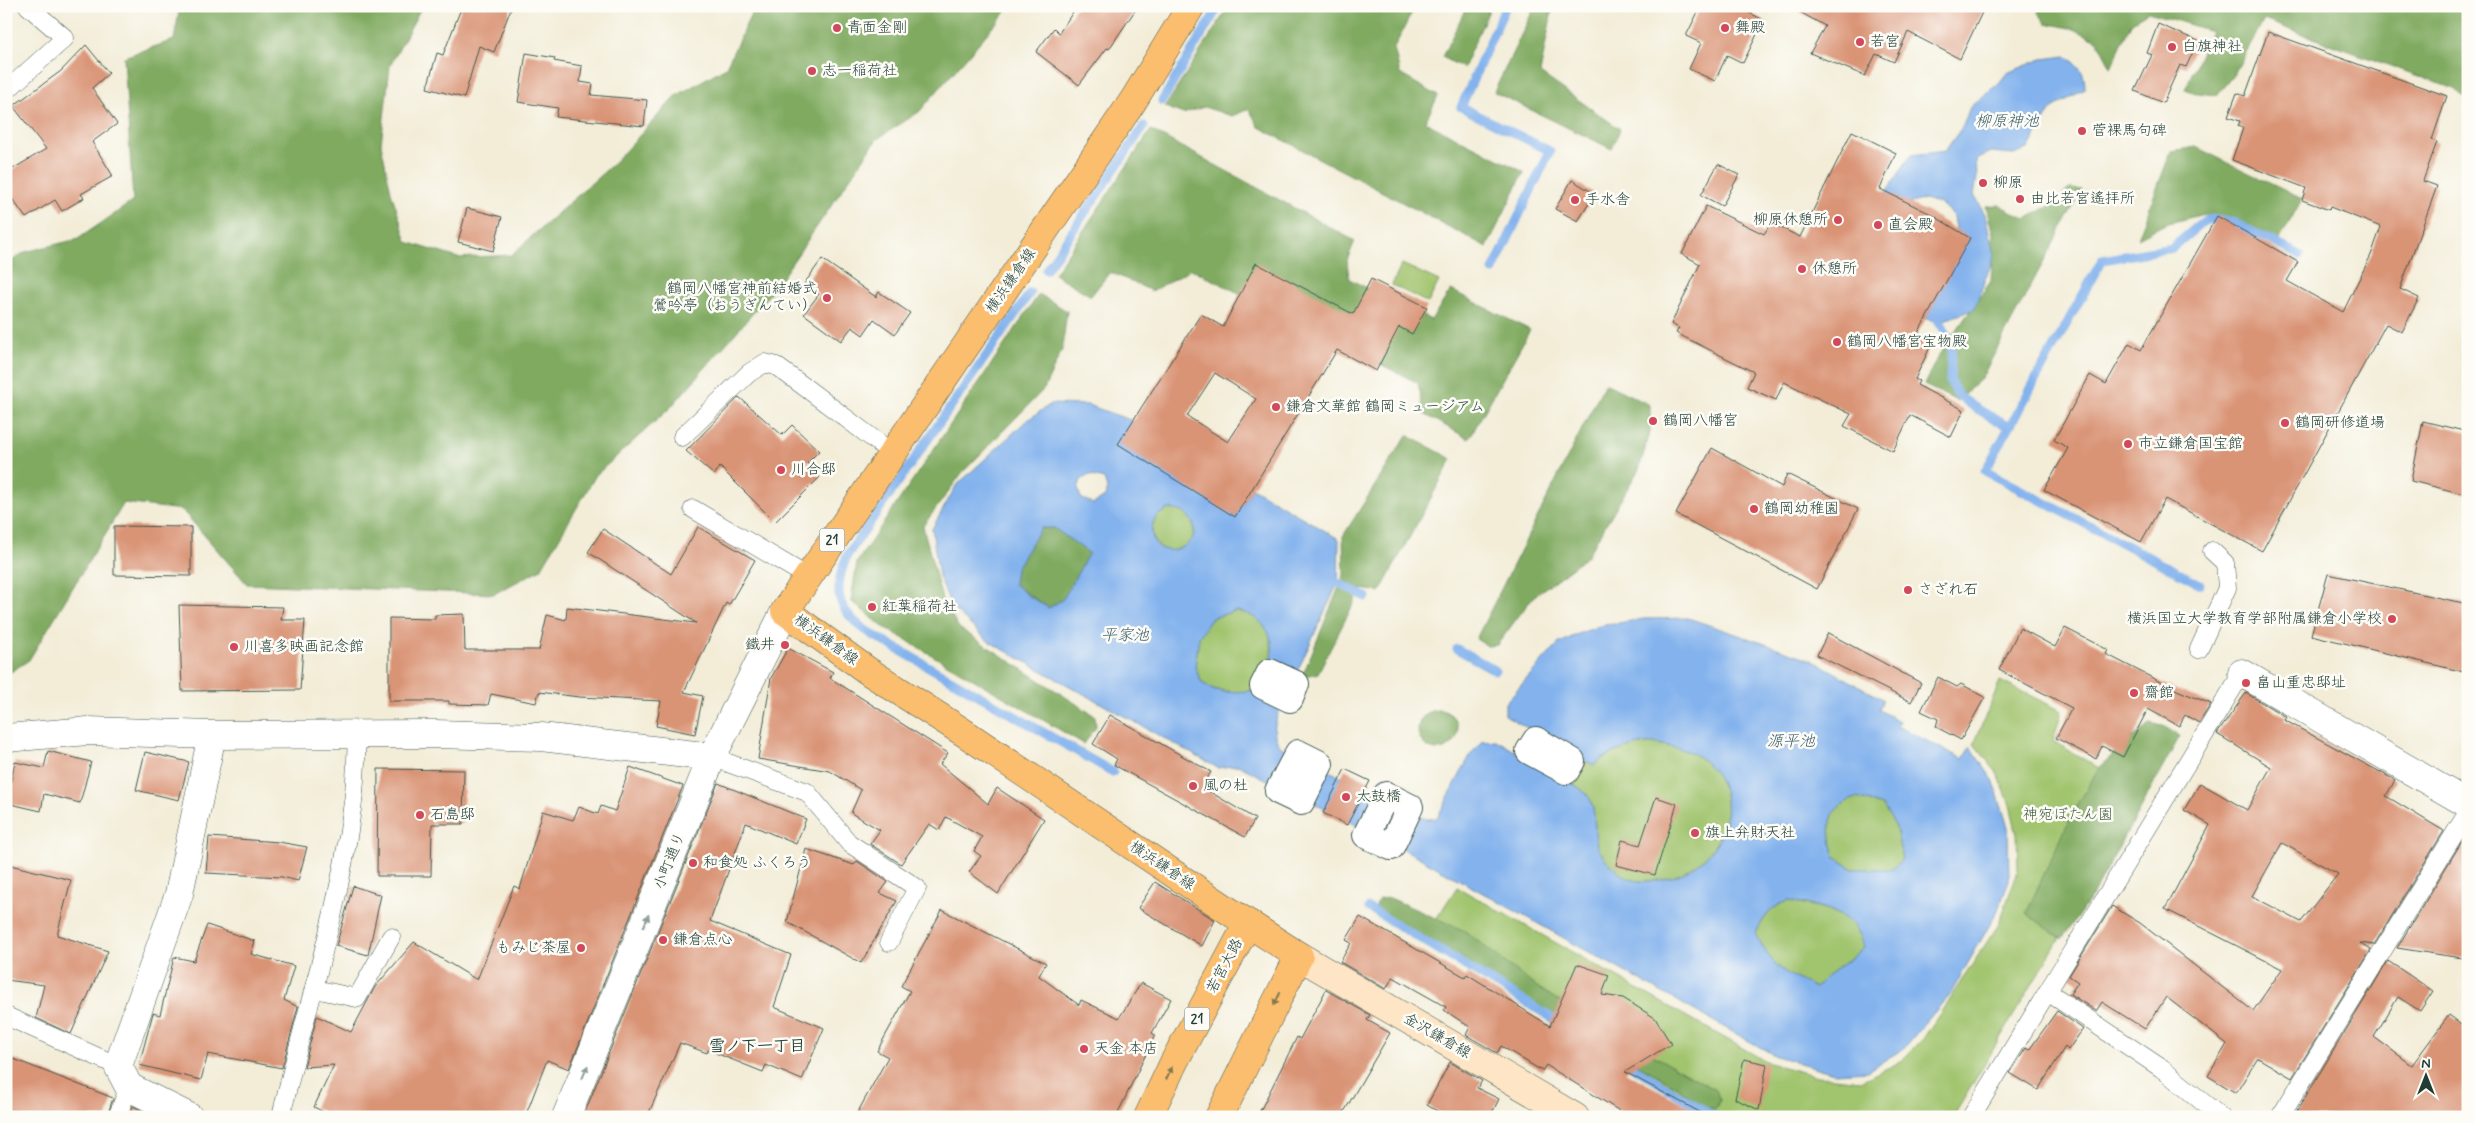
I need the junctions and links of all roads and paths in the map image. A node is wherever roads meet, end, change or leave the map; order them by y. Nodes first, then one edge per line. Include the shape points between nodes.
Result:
1 (28, 6) edge
2 (1191, 6) edge
3 (6, 91) edge
4 (682, 437) dead end
5 (892, 453) junction
6 (693, 509) dead end
7 (2212, 551) dead end
8 (808, 578) junction
9 (785, 610) junction
10 (2199, 649) dead end
11 (2242, 673) joint
12 (357, 733) junction
13 (212, 735) junction
14 (6, 738) edge
15 (712, 757) junction
16 (2468, 804) edge
17 (2468, 812) edge
18 (1248, 923) junction
19 (391, 937) dead end
20 (889, 942) dead end
21 (1299, 956) junction
22 (315, 989) junction
23 (2048, 992) junction
24 (6, 1016) edge
25 (124, 1076) junction
26 (117, 1117) edge
27 (189, 1117) edge
28 (281, 1117) edge
29 (566, 1117) edge
30 (1148, 1117) edge
31 (1219, 1117) edge
32 (1575, 1117) edge
33 (1971, 1117) edge
34 (2221, 1117) edge
35 (2280, 1117) edge

1 - 3 lane via 65,38
2 - 5 main road, 横浜鎌倉線 / 21 via 1133,102
4 - 5 lane via 748,373 765,363 776,366 802,384
5 - 8 main road, 横浜鎌倉線 / 21
6 - 8 lane
7 - 10 lane via 2225,563 2227,588
8 - 9 main road, 横浜鎌倉線 / 21
9 - 15 street, 小町通り
9 - 18 main road, 横浜鎌倉線 via 868,671
11 - 16 street
11 - 23 lane
12 - 13 street
12 - 15 street via 541,737
12 - 22 lane via 353,809
13 - 14 street via 88,731
13 - 25 street via 180,894
15 - 20 lane via 807,792 849,843 917,888
29 -> 15 street, 小町通り
17 - 35 lane
18 - 21 main road, 横浜鎌倉線
30 -> 18 main road, 若宮大路 / 21 via 1178,1053
19 - 22 lane via 357,998
21 -> 31 main road
21 - 32 main road, 金沢鎌倉線
22 - 28 lane
23 - 33 lane
23 - 34 lane via 2161,1068
24 - 25 lane
25 - 26 lane
25 - 27 street

